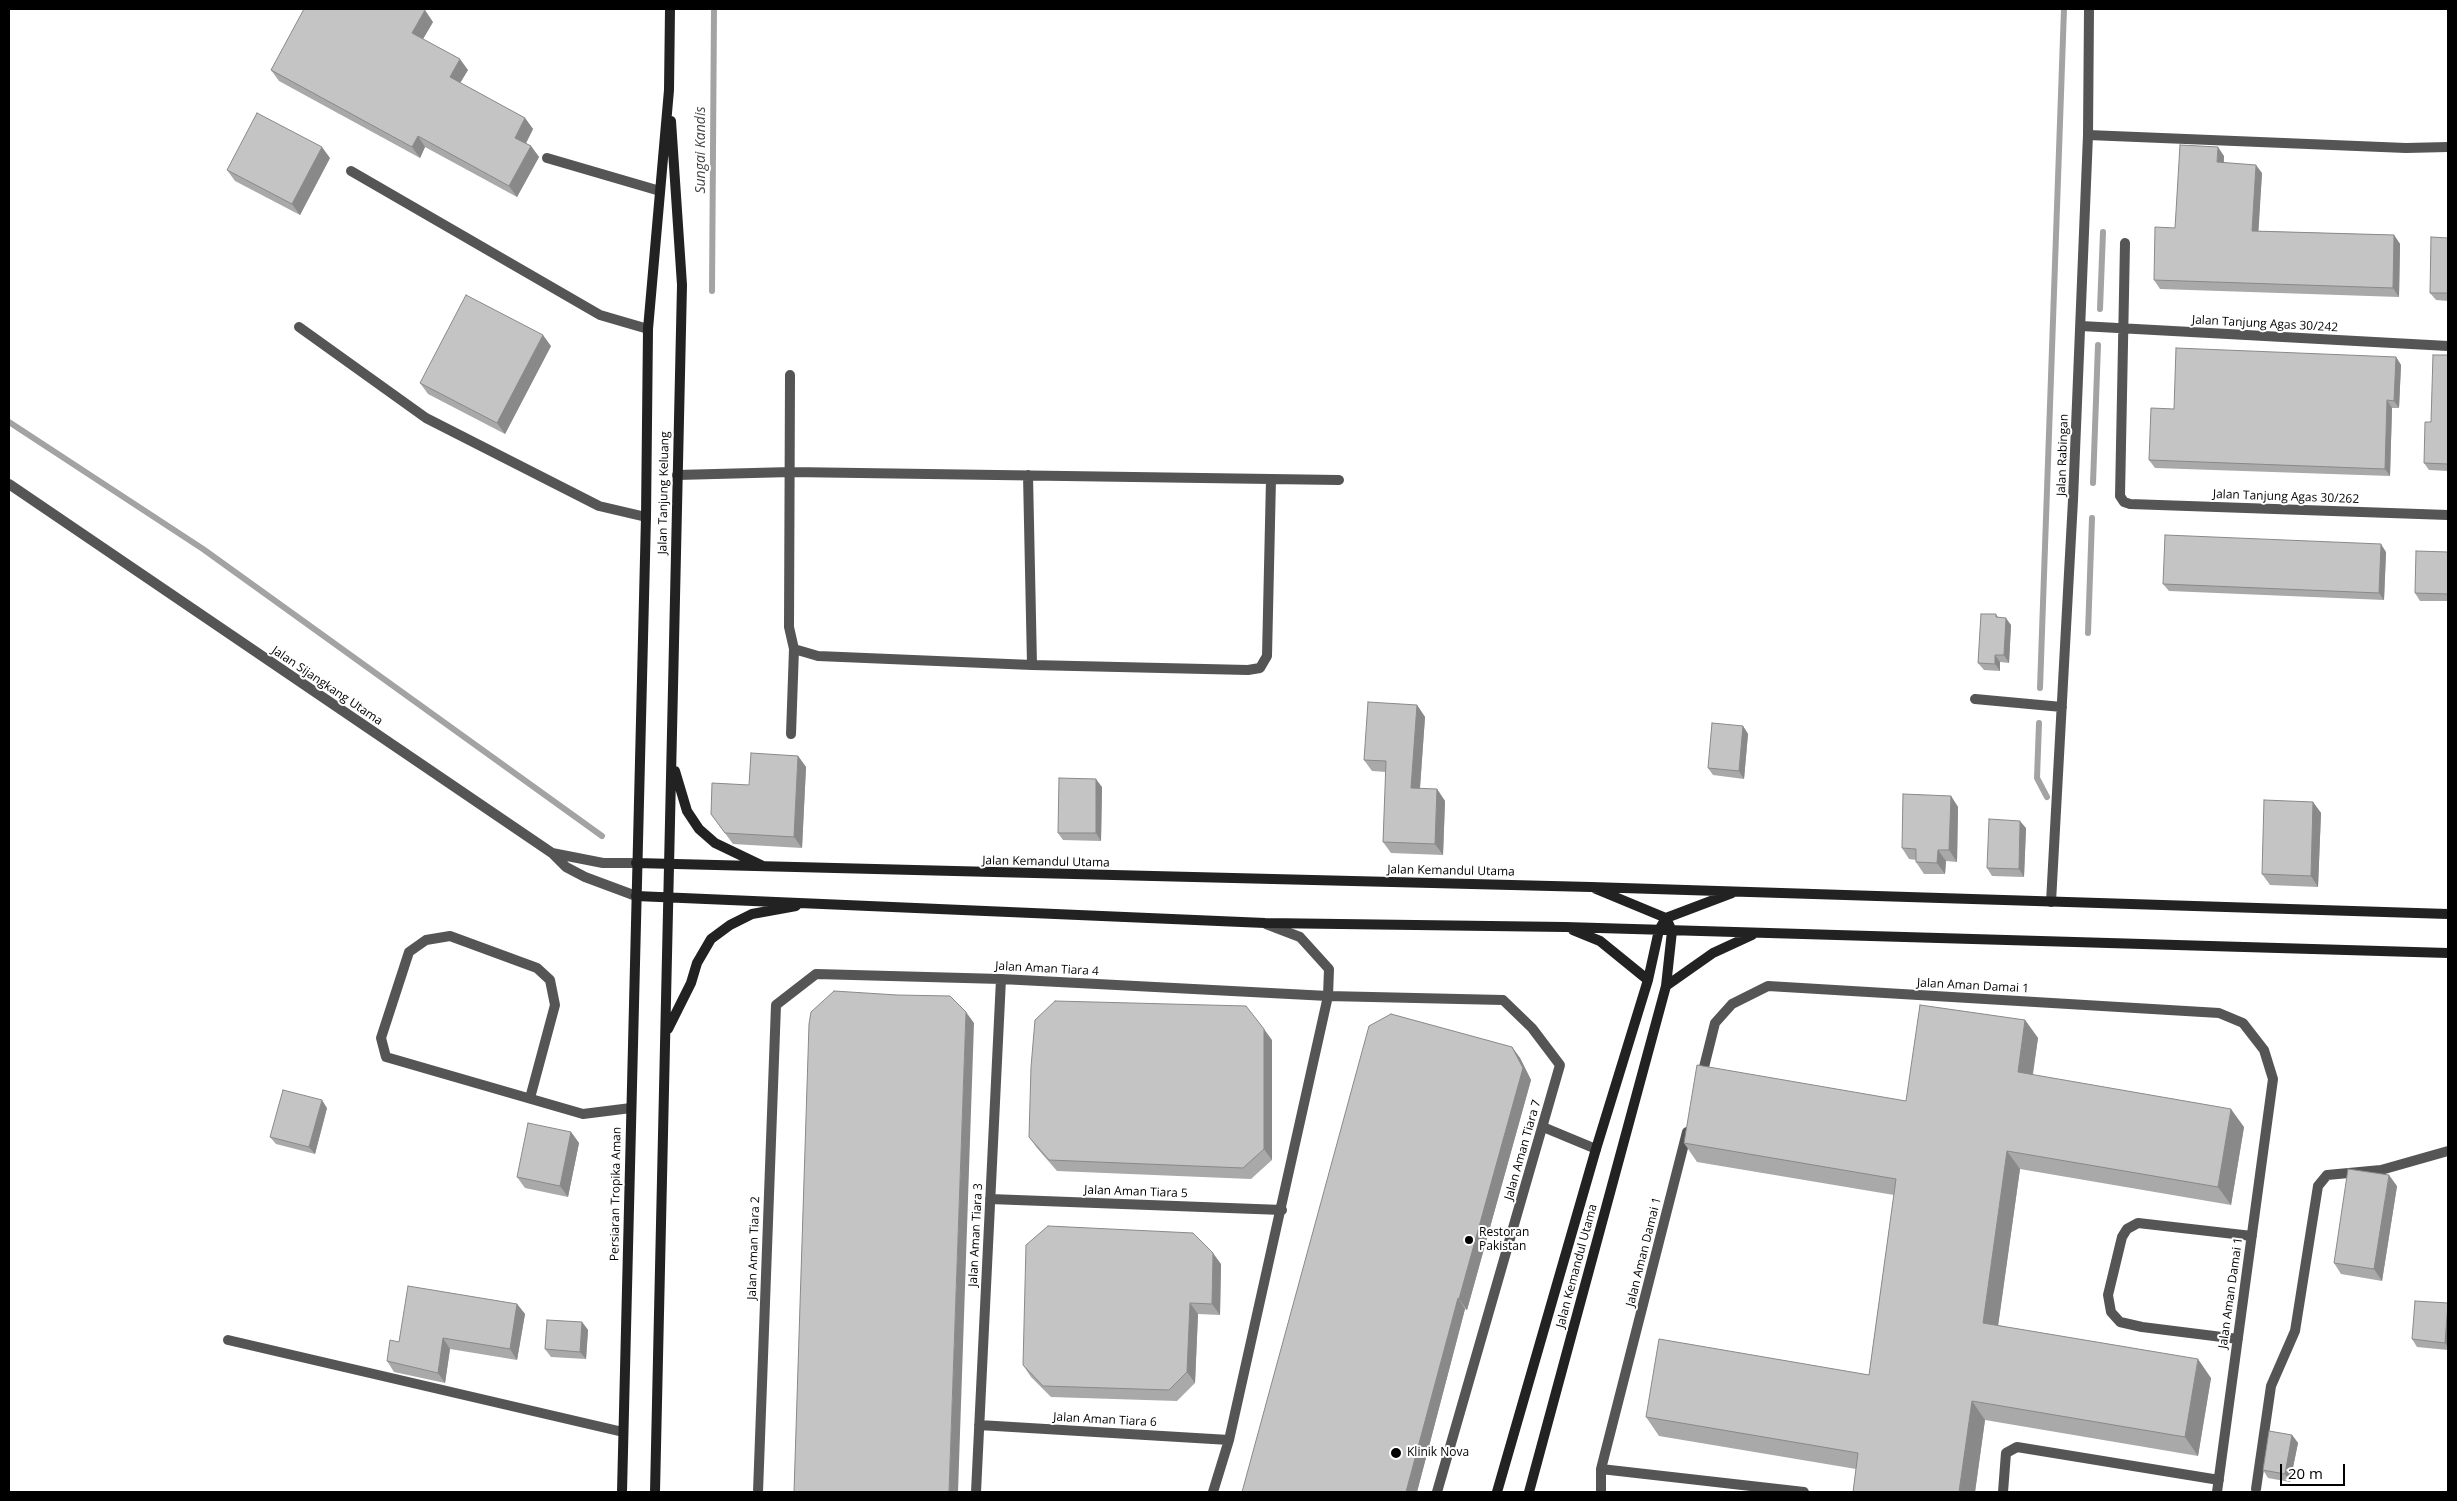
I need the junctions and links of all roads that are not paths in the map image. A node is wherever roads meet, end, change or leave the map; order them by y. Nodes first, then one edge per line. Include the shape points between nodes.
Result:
1 (670, 9) edge
2 (2089, 9) edge
3 (669, 90) junction
4 (2088, 135) junction
5 (2448, 147) edge
6 (547, 158) dead end
7 (351, 171) dead end
8 (660, 191) junction
9 (2125, 243) dead end
10 (2080, 326) junction
11 (299, 327) dead end
12 (2123, 328) junction
13 (648, 329) junction
14 (2448, 346) edge
15 (790, 375) dead end
16 (791, 472) junction
17 (677, 475) junction
18 (1028, 475) junction
19 (1271, 479) junction
20 (1339, 480) dead end
21 (9, 484) edge
22 (2448, 514) edge
23 (646, 517) junction
24 (794, 649) junction
25 (1032, 665) junction
26 (1976, 700) dead end
27 (2062, 707) junction
28 (791, 734) dead end
29 (672, 760) junction
30 (552, 853) junction
31 (636, 863) junction
32 (670, 864) junction
33 (768, 868) junction
34 (1591, 887) junction
35 (1736, 892) junction
36 (636, 896) junction
37 (670, 897) junction
38 (2051, 902) junction
39 (816, 903) junction
40 (2448, 914) edge
41 (1666, 918) junction
42 (1265, 924) junction
43 (1565, 927) junction
44 (1659, 930) junction
45 (1672, 931) junction
46 (1755, 933) junction
47 (2448, 953) edge
48 (1001, 979) junction
49 (1648, 980) junction
50 (1666, 986) junction
51 (1328, 996) junction
52 (776, 1005) joint
53 (666, 1032) junction
54 (1698, 1090) edge
55 (530, 1098) junction
56 (631, 1108) junction
57 (1691, 1118) edge
58 (1543, 1127) junction
59 (1596, 1149) junction
60 (2448, 1151) edge
61 (990, 1199) junction
62 (1282, 1210) junction
63 (2252, 1236) junction
64 (2238, 1339) junction
65 (228, 1340) dead end
66 (979, 1425) junction
67 (623, 1432) junction
68 (1229, 1440) junction
69 (1601, 1469) junction
70 (2219, 1480) junction
71 (2256, 1490) dead end
72 (622, 1492) edge
73 (655, 1492) edge
74 (758, 1492) edge
75 (976, 1492) edge
76 (1213, 1492) edge
77 (1437, 1492) edge
78 (1497, 1492) edge
79 (1529, 1492) edge
80 (1601, 1492) edge
81 (1804, 1492) edge
82 (2003, 1492) edge
83 (2217, 1492) edge

1 - 3 street, Jalan Tanjung Keluang
2 - 4 street, Jalan Rabingan
3 - 8 street, Jalan Tanjung Keluang
3 - 17 street, Jalan Tanjung Keluang via 682,285
4 - 5 street
4 - 10 street, Jalan Rabingan
6 - 8 street
7 - 13 street via 600,315
8 - 13 street, Jalan Tanjung Keluang
9 - 12 street
10 - 12 street, Jalan Tanjung Agas 30/242
10 - 27 street, Jalan Rabingan
11 - 23 street via 426,418 599,506
12 - 14 street, Jalan Tanjung Agas 30/242
12 - 22 street, Jalan Tanjung Agas 30/262 via 2120,496 2124,502
13 - 23 street, Jalan Tanjung Keluang
15 - 16 street
16 - 17 street
16 - 18 street
16 - 24 street via 789,627
17 - 29 street, Jalan Tanjung Keluang
18 - 19 street
18 - 25 street
19 - 20 street
19 - 25 street via 1267,656 1260,668
21 - 30 street, Jalan Sijangkang Utama
23 - 31 street, Jalan Tanjung Keluang
24 - 25 street via 818,656
24 - 28 street
26 - 27 street
27 - 38 street, Jalan Rabingan
29 - 32 street, Jalan Tanjung Keluang
29 - 33 street via 687,811 699,829 715,843
30 - 31 street via 603,863
30 - 36 street, Jalan Sijangkang Utama via 566,867 585,877
31 - 32 street, Jalan Kemandul Utama
31 - 36 street, Jalan Tanjung Keluang
32 - 33 street, Jalan Kemandul Utama
32 - 37 street, Jalan Tanjung Keluang
33 - 34 street, Jalan Kemandul Utama
34 - 35 street
34 - 41 street, Jalan Kemandul Utama
35 - 38 street
35 - 41 street
36 - 37 street
36 - 56 street, Persiaran Tropika Aman
37 - 39 street
37 - 53 street
38 - 40 street
39 - 42 street
39 - 53 street via 752,914 730,924 711,939
41 - 44 street, Jalan Kemandul Utama
41 - 45 street
42 - 43 street
42 - 51 street via 1300,937 1329,969
43 - 44 street
43 - 49 street via 1600,941
44 - 45 street
44 - 49 street, Jalan Kemandul Utama
45 - 46 street
45 - 50 street, Jalan Kemandul Utama
46 - 47 street
46 - 50 street via 1713,953
48 - 51 street, Jalan Aman Tiara 4
48 - 52 street, Jalan Aman Tiara 4 via 816,974
48 - 61 street, Jalan Aman Tiara 3
49 - 59 street, Jalan Kemandul Utama
50 - 79 street, Jalan Kemandul Utama
51 - 58 street, Jalan Aman Tiara 7 via 1503,1000 1532,1028 1560,1065
51 - 62 street
52 - 74 street, Jalan Aman Tiara 2
53 - 73 street
54 - 63 street, Jalan Aman Damai 1 via 1715,1023 1732,1004 1768,986 2219,1013 2243,1023 2264,1050 2273,1079
55 - 55 street via 386,1057 381,1038 410,952 426,940 450,936 537,968 550,980 555,1005
55 - 56 street via 583,1114
56 - 67 street, Persiaran Tropika Aman
57 - 69 street, Jalan Aman Damai 1
58 - 59 street
58 - 77 street, Jalan Aman Tiara 7
59 - 78 street, Jalan Kemandul Utama
60 - 71 street via 2381,1170 2327,1175 2318,1186 2295,1331 2271,1386
61 - 62 street, Jalan Aman Tiara 5
61 - 66 street, Jalan Aman Tiara 3
62 - 68 street
63 - 64 street, Jalan Aman Damai 1
63 - 64 street via 2138,1223 2127,1229 2122,1237 2108,1295 2111,1312 2120,1322
64 - 70 street, Jalan Aman Damai 1
65 - 67 street
66 - 68 street, Jalan Aman Tiara 6
66 - 75 street, Jalan Aman Tiara 3
67 - 72 street, Persiaran Tropika Aman
68 - 76 street
69 - 80 street, Jalan Aman Damai 1
69 - 81 street
70 - 82 street via 2017,1447 2006,1453
70 - 83 street, Jalan Aman Damai 1

